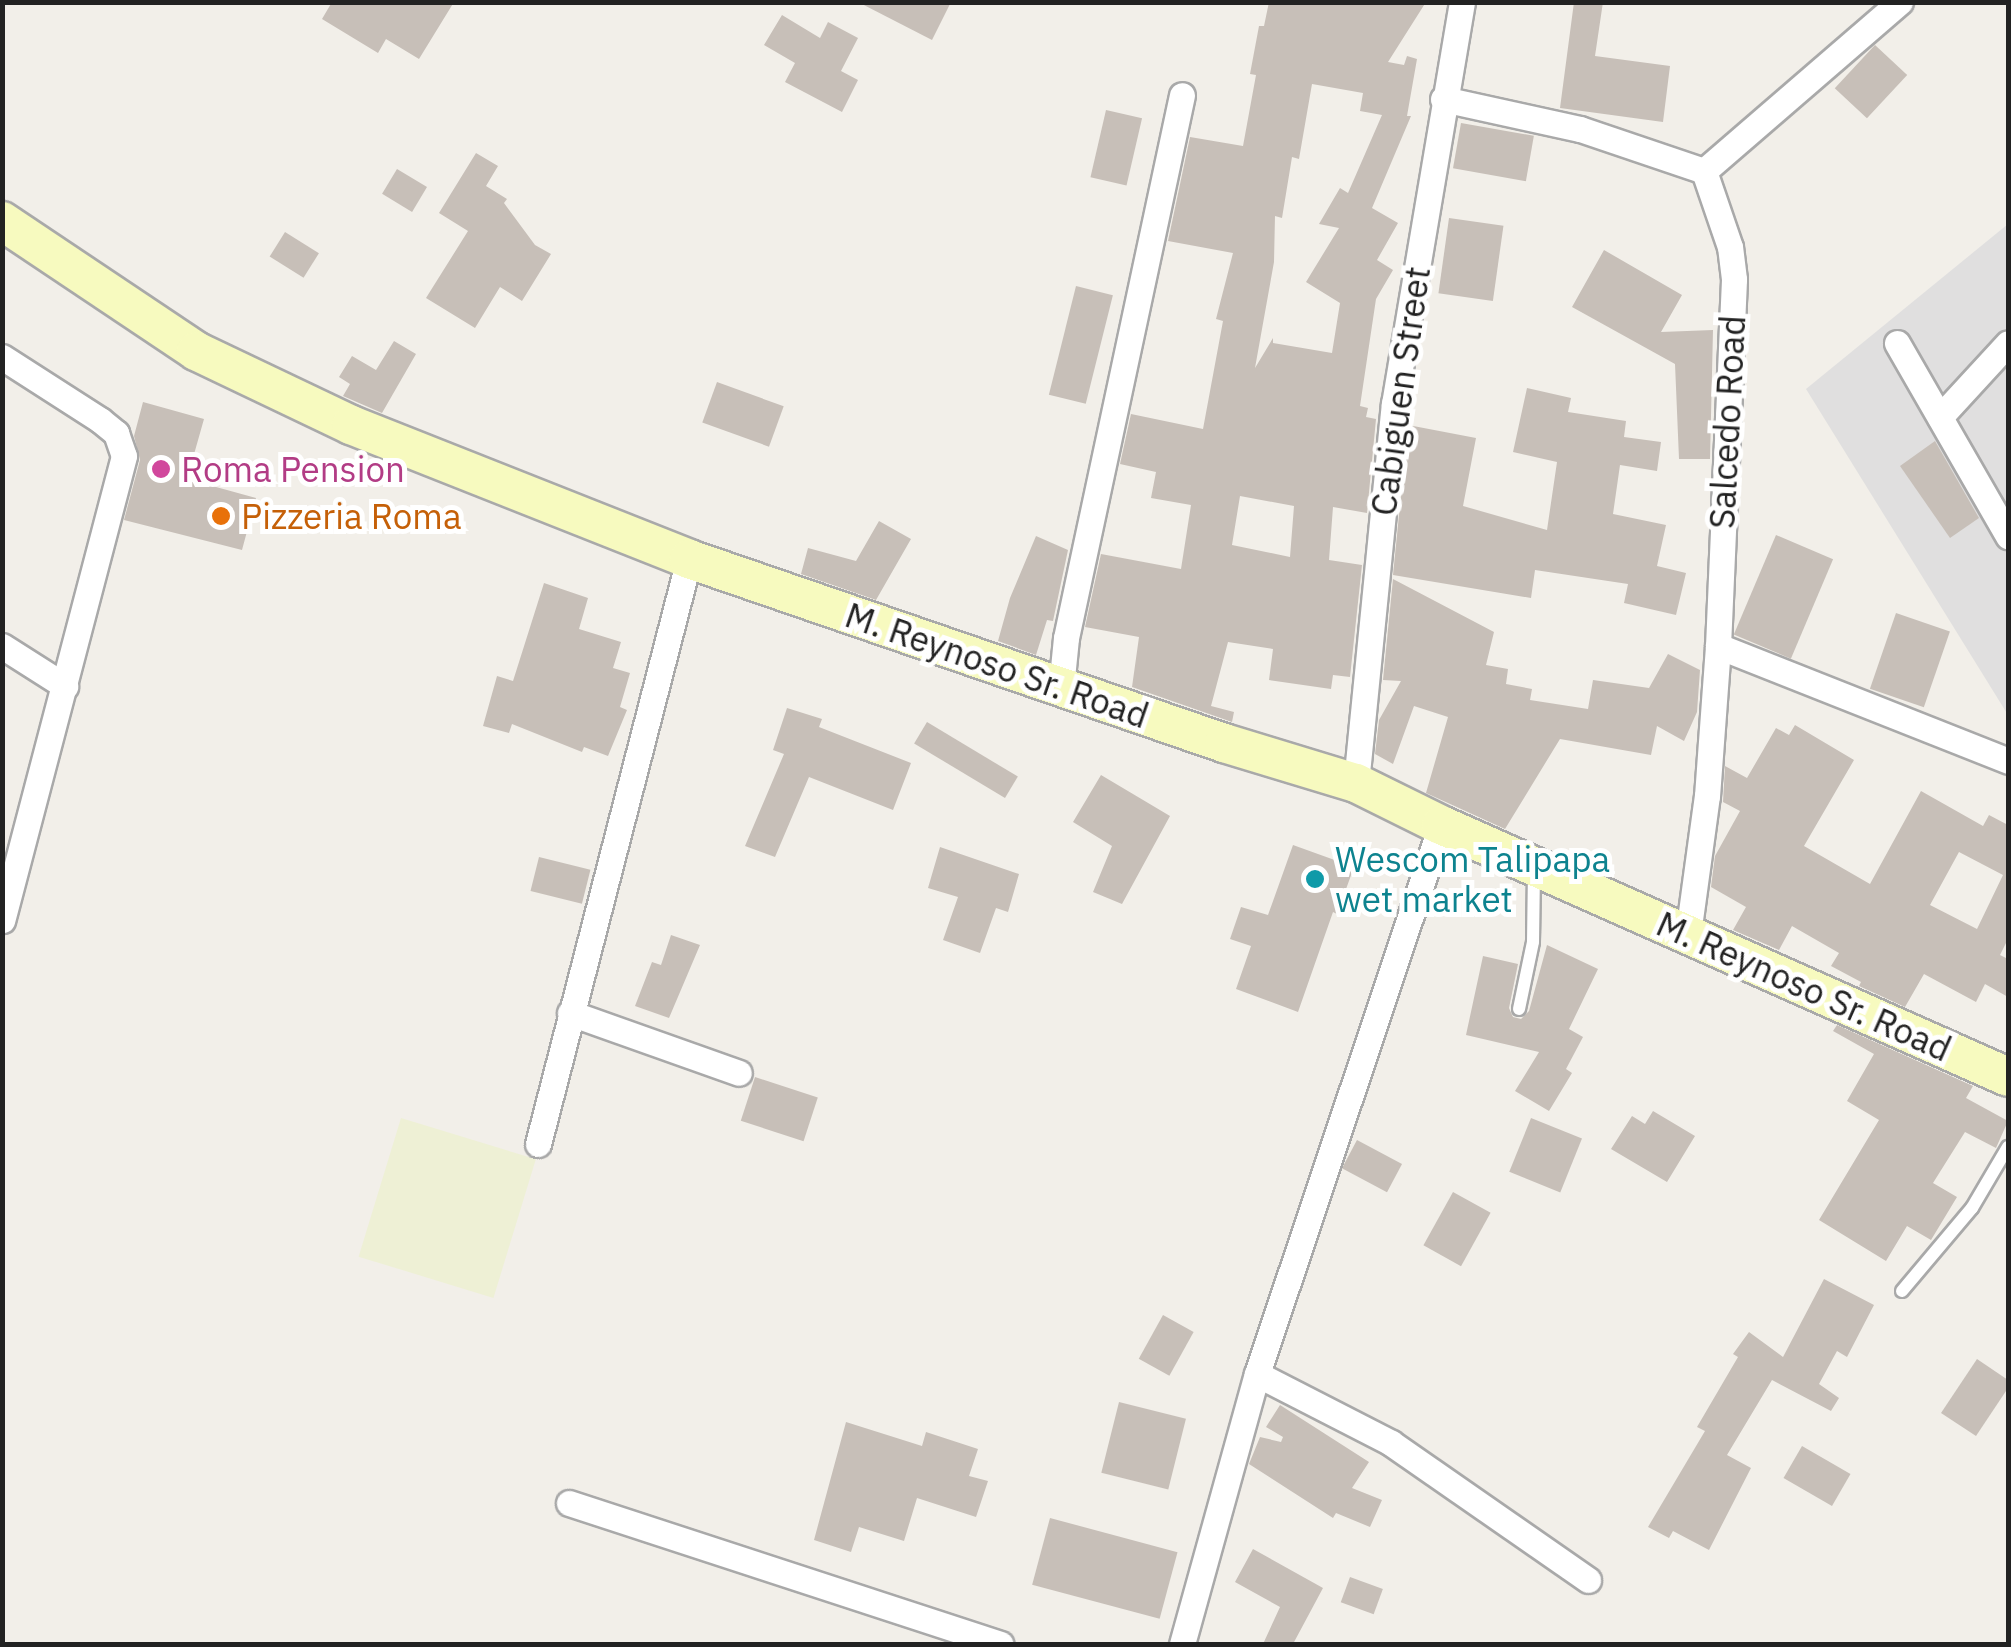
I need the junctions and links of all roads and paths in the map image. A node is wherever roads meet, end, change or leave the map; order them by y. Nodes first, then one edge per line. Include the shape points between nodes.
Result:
1 (1462, 2) edge
2 (1900, 2) edge
3 (1182, 96) dead end
4 (1443, 99) junction
5 (1704, 171) junction
6 (2, 221) edge
7 (1897, 343) dead end
8 (2008, 343) edge
9 (2, 357) edge
10 (1940, 417) junction
11 (2008, 536) edge
12 (689, 559) junction
13 (2, 646) edge
14 (1718, 646) junction
15 (65, 686) junction
16 (1061, 688) junction
17 (2008, 762) edge
18 (1356, 783) junction
19 (1441, 825) junction
20 (1534, 866) junction
21 (8, 870) edge
22 (2, 920) edge
23 (1688, 934) junction
24 (1518, 1009) dead end
25 (570, 1013) junction
26 (739, 1074) dead end
27 (2008, 1077) edge
28 (538, 1144) dead end
29 (2008, 1147) edge
30 (1902, 1291) dead end
31 (1257, 1374) junction
32 (569, 1504) dead end
33 (1588, 1580) dead end
34 (1001, 1644) edge
35 (1182, 1644) edge

1 - 4 street, Cabiguen Street
2 - 5 street
3 - 16 street via 1066,638
4 - 5 street via 1580,129
4 - 18 street, Cabiguen Street via 1394,404
5 - 14 street, Salcedo Road via 1734,279
6 - 12 street, M. Reynoso Sr. Road via 196,351 262,386
7 - 10 street
8 - 10 street
9 - 15 street via 100,420 122,443 120,476
10 - 11 street
12 - 16 street, M. Reynoso Sr. Road
12 - 25 street
13 - 15 street
14 - 17 street
14 - 23 street, Salcedo Road
15 - 21 street
16 - 18 street, M. Reynoso Sr. Road
18 - 19 street, M. Reynoso Sr. Road
19 - 20 street, M. Reynoso Sr. Road
19 - 31 street
20 - 23 street, M. Reynoso Sr. Road
20 - 24 lane via 1533,942
21 - 22 street
23 - 27 street, M. Reynoso Sr. Road
25 - 26 street
25 - 28 street
29 - 30 lane via 1972,1208
31 - 33 street via 1391,1442
31 - 35 street
32 - 34 street

